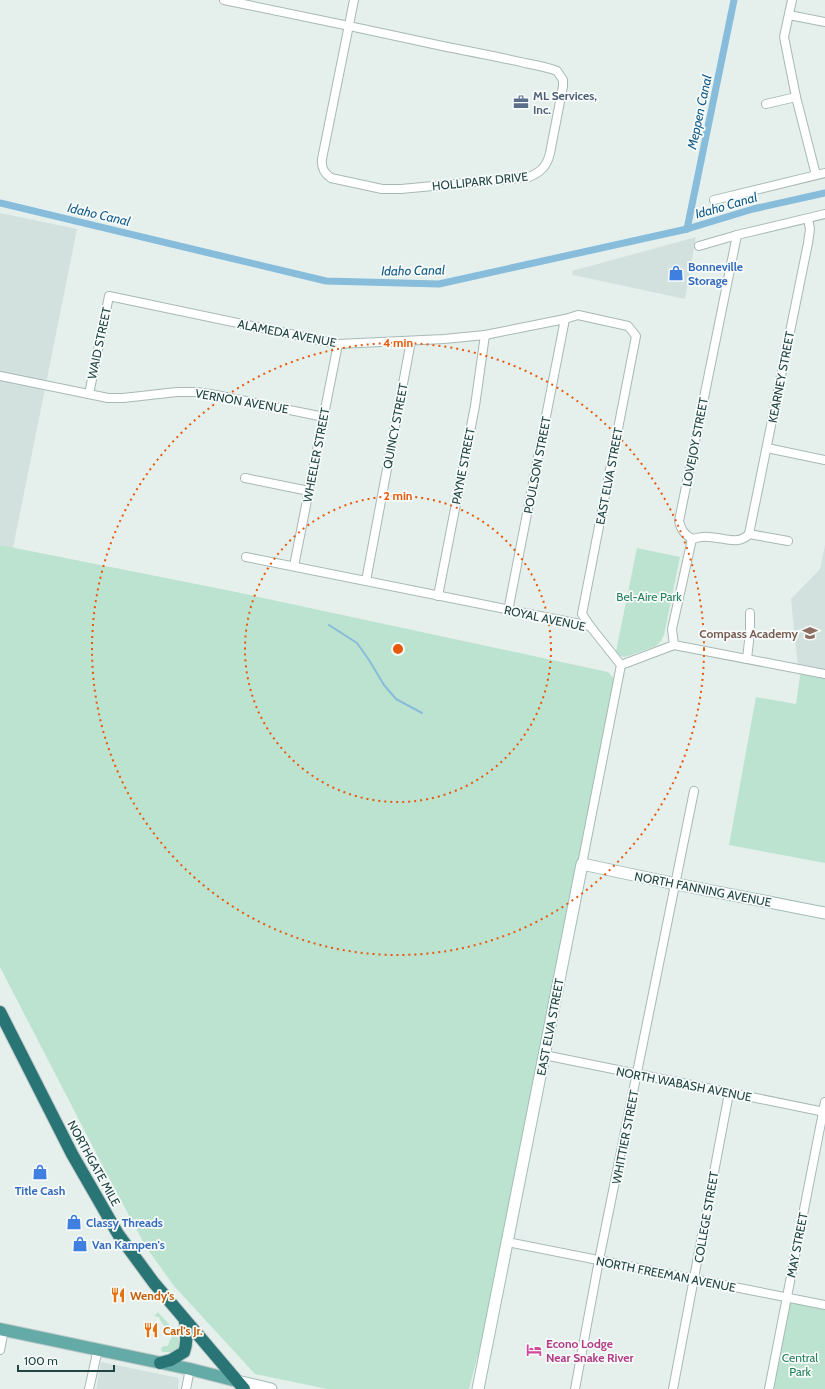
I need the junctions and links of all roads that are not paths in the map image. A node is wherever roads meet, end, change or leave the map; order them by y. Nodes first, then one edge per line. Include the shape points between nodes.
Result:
1 (224, 0) edge
2 (354, 0) edge
3 (792, 0) edge
4 (789, 14) junction
5 (825, 22) edge
6 (348, 26) junction
7 (796, 97) junction
8 (766, 104) dead end
9 (825, 173) edge
10 (816, 175) junction
11 (714, 200) dead end
12 (825, 214) edge
13 (808, 219) junction
14 (737, 235) junction
15 (699, 246) dead end
16 (113, 297) joint
17 (565, 319) junction
18 (628, 326) joint
19 (486, 335) junction
20 (411, 341) junction
21 (338, 344) junction
22 (0, 376) edge
23 (88, 394) junction
24 (324, 416) junction
25 (767, 448) junction
26 (825, 460) edge
27 (245, 478) dead end
28 (309, 490) junction
29 (749, 534) junction
30 (692, 539) junction
31 (788, 542) dead end
32 (246, 557) dead end
33 (294, 566) junction
34 (366, 581) junction
35 (438, 596) junction
36 (508, 611) junction
37 (750, 613) dead end
38 (590, 626) junction
39 (674, 645) junction
40 (747, 658) junction
41 (620, 665) junction
42 (825, 674) edge
43 (694, 790) dead end
44 (582, 864) junction
45 (676, 884) junction
46 (825, 913) edge
47 (0, 1012) edge
48 (544, 1055) junction
49 (637, 1074) junction
50 (729, 1093) junction
51 (825, 1102) edge
52 (824, 1112) edge
53 (507, 1242) junction
54 (599, 1260) junction
55 (694, 1279) junction
56 (786, 1298) junction
57 (825, 1305) edge
58 (185, 1320) junction
59 (2, 1330) edge
60 (0, 1350) edge
61 (98, 1350) junction
62 (160, 1363) junction
63 (190, 1369) junction
64 (241, 1385) edge
65 (89, 1389) edge
66 (186, 1389) edge
67 (271, 1389) edge
68 (478, 1389) edge
69 (575, 1389) edge
70 (673, 1389) edge
71 (769, 1389) edge

1 - 6 street, HOLLIPARK DRIVE
2 - 6 street
3 - 4 street
4 - 5 street
4 - 7 street via 784,37
6 - 6 street, HOLLIPARK DRIVE via 322,159 323,170 331,178 382,189 400,189 529,177 544,168 548,162 563,86 563,80 557,71
7 - 8 street
7 - 10 street
9 - 10 street
10 - 11 street
12 - 13 street
13 - 14 street
13 - 25 street, KEARNEY STREET via 808,243
14 - 15 street
14 - 30 street, LOVEJOY STREET via 679,521 684,534
16 - 21 street, ALAMEDA AVENUE
16 - 23 street, WAID STREET via 109,296
17 - 18 street, ALAMEDA AVENUE via 578,315
17 - 19 street, ALAMEDA AVENUE
17 - 36 street, POULSON STREET
18 - 38 street, EAST ELVA STREET via 636,336 582,614
19 - 20 street, ALAMEDA AVENUE
19 - 35 street, PAYNE STREET via 475,406
20 - 21 street, ALAMEDA AVENUE
20 - 34 street, QUINCY STREET
21 - 24 street, WHEELER STREET
22 - 23 street, VERNON AVENUE
23 - 24 street, VERNON AVENUE via 123,398 196,392
24 - 28 street, WHEELER STREET
25 - 26 street
25 - 29 street, KEARNEY STREET
27 - 28 street
28 - 33 street, WHEELER STREET
29 - 30 street via 738,541 708,536
29 - 31 street
30 - 39 street via 672,630
32 - 33 street, ROYAL AVENUE
33 - 34 street, ROYAL AVENUE
34 - 35 street, ROYAL AVENUE
35 - 36 street, ROYAL AVENUE
36 - 38 street, ROYAL AVENUE
37 - 40 street
38 - 41 street, ROYAL AVENUE
39 - 40 street
39 - 41 street
40 - 42 street
41 - 44 street, EAST ELVA STREET
43 - 45 street, WHITTIER STREET
44 - 45 street, NORTH FANNING AVENUE
44 - 48 street, EAST ELVA STREET
45 - 46 street, NORTH FANNING AVENUE
45 - 49 street, WHITTIER STREET
47 - 58 highway, NORTHGATE MILE via 98,1200 124,1243
48 - 49 street, NORTH WABASH AVENUE
48 - 53 street, EAST ELVA STREET
49 - 50 street, NORTH WABASH AVENUE
49 - 54 street, WHITTIER STREET
50 - 52 street, NORTH WABASH AVENUE
50 - 55 street, COLLEGE STREET
51 - 52 street, MAY STREET
52 - 56 street, MAY STREET
53 - 54 street, NORTH FREEMAN AVENUE
53 - 68 street, EAST ELVA STREET
54 - 55 street, NORTH FREEMAN AVENUE
54 - 69 street, WHITTIER STREET
55 - 56 street, NORTH FREEMAN AVENUE
55 - 70 street, COLLEGE STREET
56 - 57 street, NORTH FREEMAN AVENUE
56 - 71 street, MAY STREET
58 - 62 highway via 187,1335 184,1352
58 - 64 highway, NORTHGATE MILE
59 - 60 street
59 - 61 main road
61 - 62 main road
61 - 65 street
62 - 63 main road
63 - 64 main road
63 - 66 street
64 - 67 street

